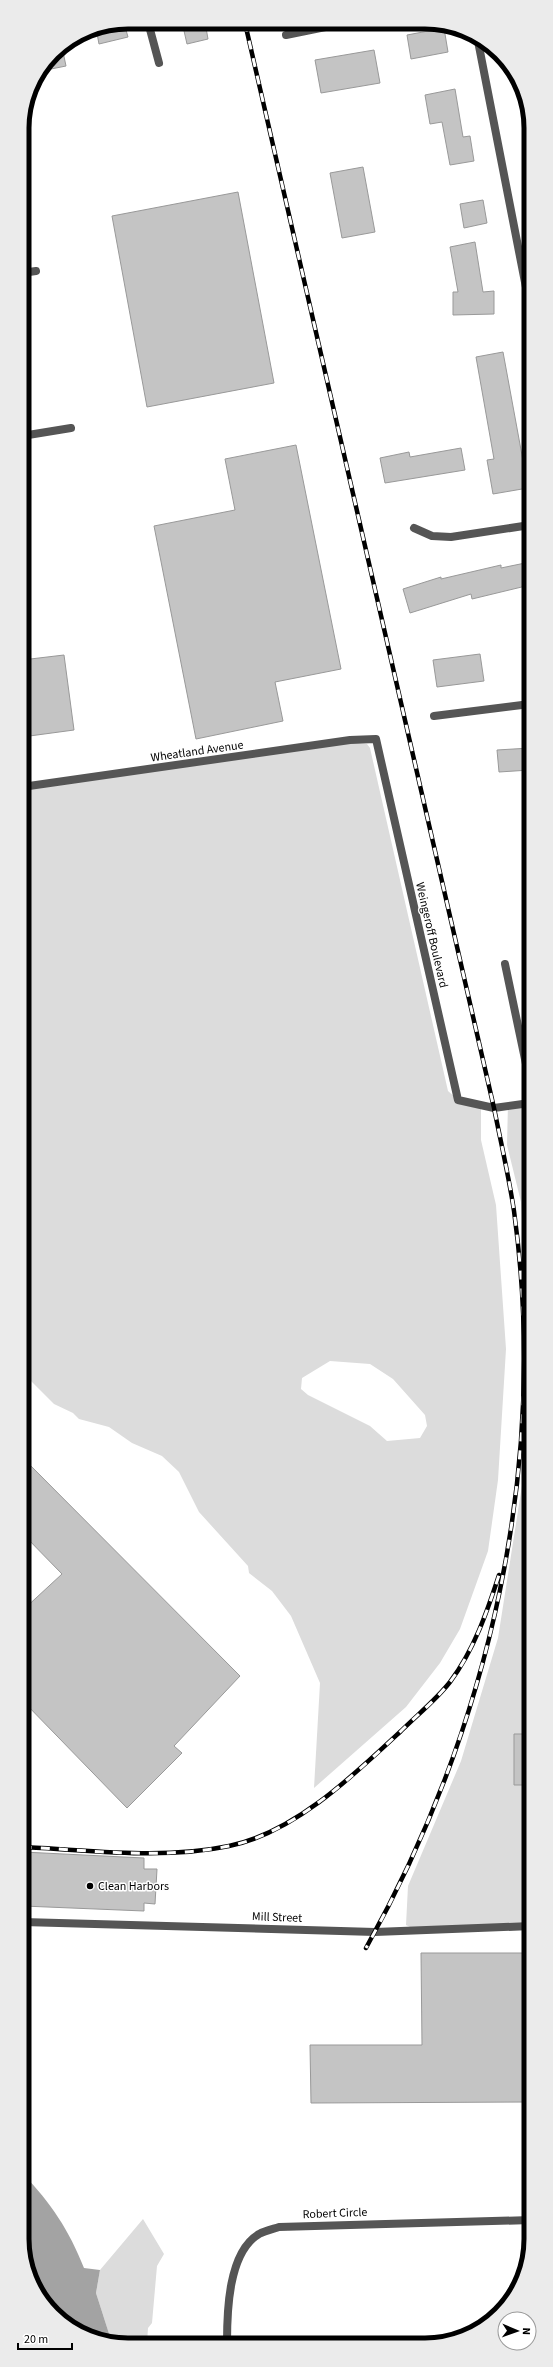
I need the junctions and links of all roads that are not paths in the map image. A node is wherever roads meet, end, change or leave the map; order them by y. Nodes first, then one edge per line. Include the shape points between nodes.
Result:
1 (150, 29) edge
2 (316, 29) edge
3 (286, 35) dead end
4 (479, 45) edge
5 (159, 63) dead end
6 (36, 271) dead end
7 (29, 272) edge
8 (524, 277) edge
9 (71, 428) dead end
10 (29, 435) edge
11 (524, 526) edge
12 (414, 528) dead end
13 (524, 705) edge
14 (434, 716) dead end
15 (376, 739) joint
16 (29, 786) edge
17 (505, 964) dead end
18 (524, 1054) edge
19 (524, 1104) edge
20 (29, 1922) edge
21 (524, 1926) edge
22 (524, 2220) edge
23 (227, 2338) edge

1 - 5 street
2 - 3 street
4 - 8 street
6 - 7 street
9 - 10 street
11 - 12 street via 451,538 432,536
13 - 14 street
15 - 16 street, Wheatland Avenue via 350,740
15 - 19 street, Weingeroff Boulevard via 458,1100 494,1108
17 - 18 street
20 - 21 street, Mill Street via 375,1932
22 - 23 street, Robert Circle via 279,2227 258,2235 244,2248 236,2270 229,2297

